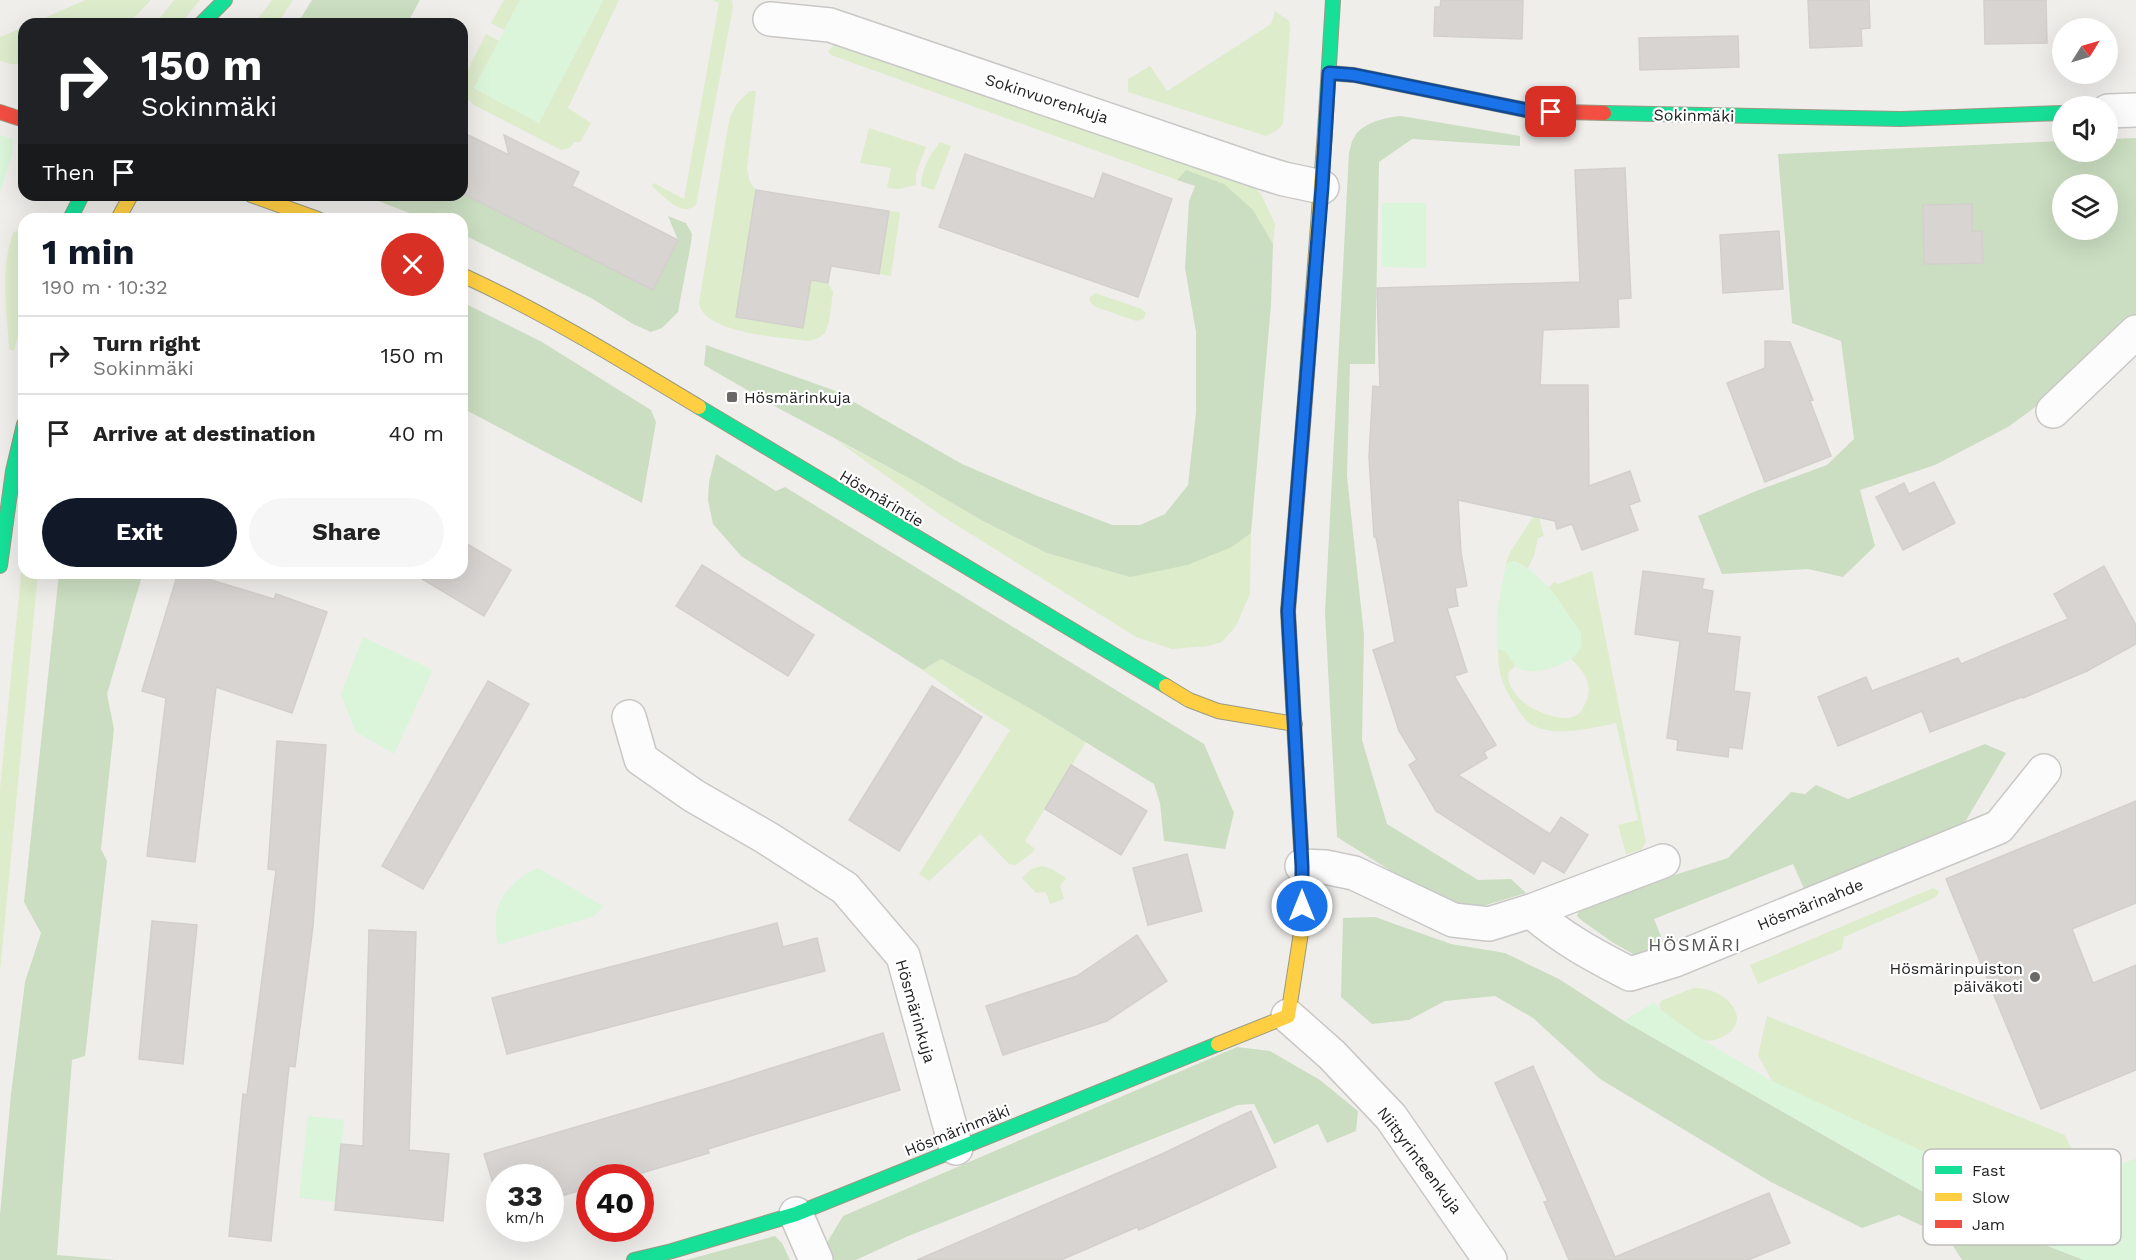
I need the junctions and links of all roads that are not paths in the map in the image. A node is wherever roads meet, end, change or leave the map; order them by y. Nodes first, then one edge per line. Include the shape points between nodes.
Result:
1 (1333, 0) edge
2 (234, 3) edge
3 (210, 18) edge
4 (770, 19) dead end
5 (1329, 73) junction
6 (2136, 110) edge
7 (2118, 111) edge
8 (0, 112) edge
9 (2052, 113) edge
10 (18, 118) edge
11 (1322, 187) junction
12 (268, 201) edge
13 (301, 213) edge
14 (468, 277) edge
15 (2136, 332) edge
16 (2053, 411) dead end
17 (18, 450) edge
18 (0, 566) edge
19 (629, 717) dead end
20 (1295, 724) junction
21 (2044, 771) dead end
22 (1663, 861) dead end
23 (1302, 866) junction
24 (1531, 911) junction
25 (1288, 1017) junction
26 (956, 1148) junction
27 (796, 1214) junction
28 (634, 1260) edge
29 (816, 1260) edge
30 (1490, 1260) edge

1 - 5 street
2 - 3 street
4 - 11 street, Sokinvuorenkuja via 830,25 1267,173
5 - 9 street, Sokinmäki via 1531,111 1901,119
5 - 11 street
6 - 7 street
8 - 10 street
11 - 20 street via 1288,611
12 - 13 street
14 - 20 street, Hösmärintie via 584,337 1189,700 1218,711
15 - 16 street
17 - 18 street
19 - 26 street, Hösmärinkuja via 641,759 845,888 903,956
20 - 23 street
21 - 24 street, Hösmärinahde via 1999,827 1675,960 1630,974 1580,948
22 - 24 street
23 - 24 street via 1354,873 1453,920 1489,924
23 - 25 street via 1302,926
25 - 26 street, Hösmärinmäki
25 - 30 street, Niittyrinteenkuja via 1332,1055 1391,1117
26 - 27 street, Hösmärinmäki
27 - 28 street, Hösmärinmäki
27 - 29 street

